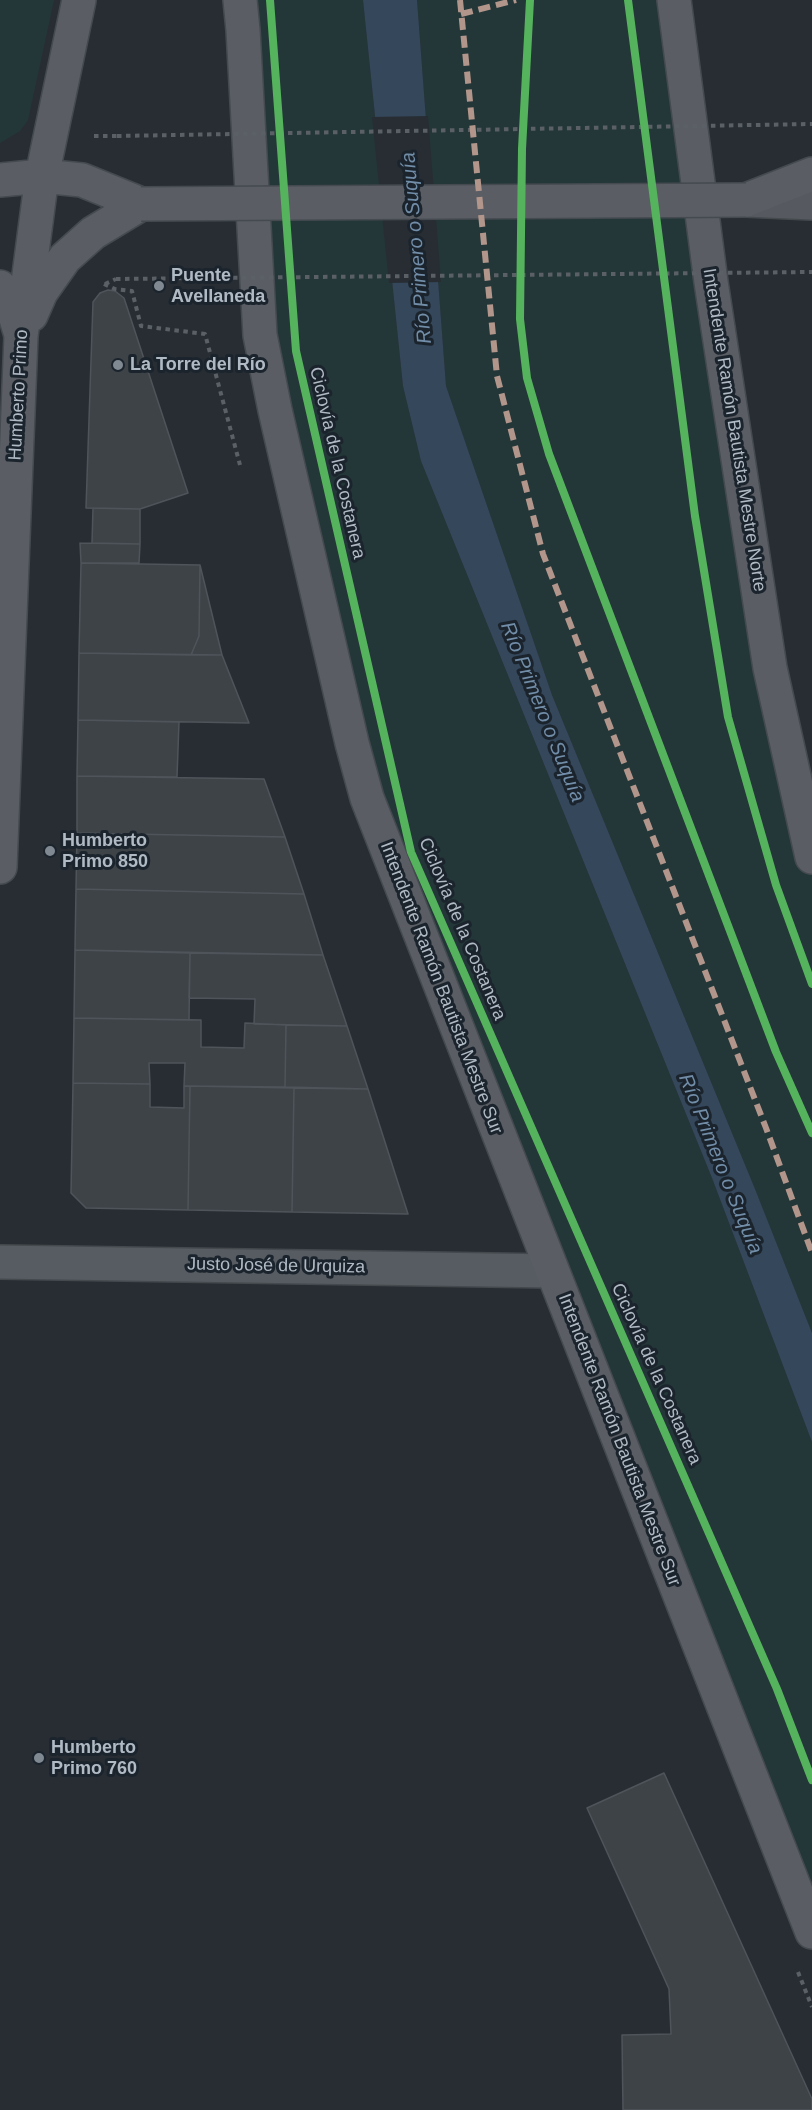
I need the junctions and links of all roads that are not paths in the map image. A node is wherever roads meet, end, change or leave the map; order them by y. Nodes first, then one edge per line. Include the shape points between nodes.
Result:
1 (79, 0) edge
2 (240, 0) edge
3 (674, 0) edge
4 (812, 174) edge
5 (42, 176) junction
6 (0, 180) edge
7 (746, 200) junction
8 (812, 203) edge
9 (141, 204) junction
10 (0, 287) edge
11 (21, 336) junction
12 (812, 857) edge
13 (0, 867) edge
14 (0, 1262) edge
15 (552, 1271) junction
16 (812, 1932) edge

1 - 5 main road, Humberto Primo
2 - 15 main road, Intendente Ramón Bautista Mestre Sur via 260,335 352,743 389,859
3 - 12 main road, Intendente Ramón Bautista Mestre Norte via 711,282 770,668
4 - 7 main road
5 - 6 main road
5 - 9 main road via 82,180
5 - 11 main road, Humberto Primo
7 - 8 main road
7 - 9 main road, bridge
9 - 11 main road via 93,233 65,258 41,292
10 - 11 main road via 14,312
11 - 13 main road, Humberto Primo
14 - 15 street, Justo José de Urquiza
15 - 16 main road, Intendente Ramón Bautista Mestre Sur

